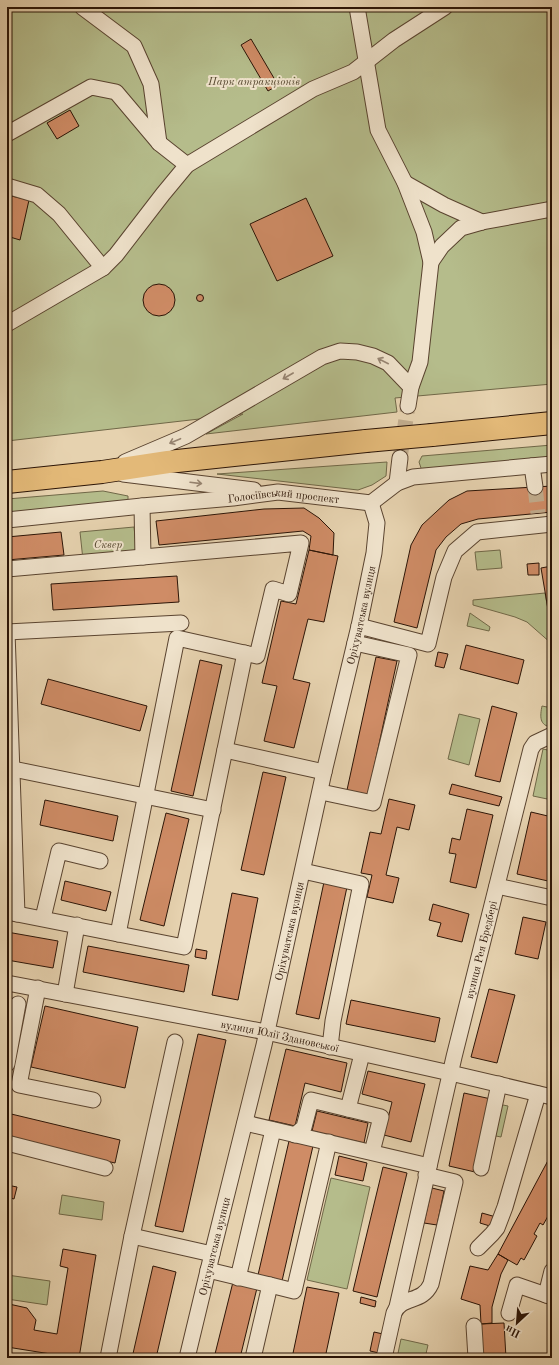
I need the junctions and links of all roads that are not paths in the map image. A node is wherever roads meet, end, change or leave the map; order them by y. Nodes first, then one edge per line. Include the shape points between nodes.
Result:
1 (82, 7) edge
2 (357, 7) edge
3 (445, 7) edge
4 (366, 63) junction
5 (7, 134) edge
6 (159, 143) junction
7 (187, 165) junction
8 (405, 183) junction
9 (7, 186) edge
10 (552, 208) edge
11 (482, 222) junction
12 (431, 262) junction
13 (103, 268) junction
14 (7, 324) edge
15 (411, 387) junction
16 (408, 406) tunnel mouth
17 (552, 424) edge
18 (400, 458) tunnel mouth
19 (552, 464) edge
20 (532, 466) junction
21 (102, 472) junction
22 (7, 482) edge
23 (397, 483) junction
24 (535, 487) tunnel mouth
25 (278, 492) junction
26 (371, 503) junction
27 (142, 506) junction
28 (7, 520) edge
29 (543, 521) edge
30 (143, 557) junction
31 (7, 569) edge
32 (181, 623) dead end
33 (359, 626) junction
34 (7, 632) edge
35 (355, 643) junction
36 (245, 653) junction
37 (9, 732) edge
38 (552, 735) edge
39 (225, 750) junction
40 (13, 769) junction
41 (324, 772) junction
42 (321, 792) junction
43 (145, 796) junction
44 (213, 810) junction
45 (100, 861) dead end
46 (303, 870) junction
47 (496, 886) junction
48 (552, 898) edge
49 (12, 913) edge
50 (43, 918) junction
51 (77, 925) junction
52 (118, 934) junction
53 (7, 983) edge
54 (38, 988) junction
55 (65, 994) junction
56 (13, 1003) edge
57 (34, 1007) junction
58 (266, 1032) junction
59 (175, 1042) dead end
60 (330, 1047) junction
61 (362, 1054) junction
62 (7, 1064) edge
63 (450, 1073) junction
64 (499, 1084) junction
65 (545, 1095) edge
66 (93, 1100) dead end
67 (348, 1109) junction
68 (245, 1123) junction
69 (273, 1130) junction
70 (295, 1134) junction
71 (329, 1142) junction
72 (7, 1143) edge
73 (372, 1152) junction
74 (105, 1168) dead end
75 (481, 1168) dead end
76 (427, 1171) junction
77 (132, 1236) junction
78 (478, 1248) dead end
79 (212, 1254) junction
80 (208, 1270) junction
81 (552, 1271) edge
82 (238, 1278) junction
83 (270, 1285) junction
84 (549, 1296) edge
85 (397, 1307) junction
86 (509, 1313) dead end
87 (474, 1326) dead end
88 (108, 1358) edge
89 (187, 1358) edge
90 (253, 1358) edge
91 (384, 1358) edge
92 (476, 1358) edge

1 - 6 street via 134,46 151,84
2 - 4 street
3 - 4 street via 394,40
4 - 7 street via 353,72 313,88
4 - 8 street via 378,130
5 - 6 street via 91,87 116,92
6 - 7 street
7 - 13 street
8 - 11 street via 444,206
8 - 12 street via 424,232
9 - 13 street via 38,194 59,214
10 - 11 street
11 - 12 street via 461,228 442,246
12 - 15 street via 420,362
13 - 14 street
15 - 16 street
15 -> 21 street via 388,363 358,352 340,351 322,357 186,436
17 - 21 highway, bridge via 176,461
18 - 23 street
19 - 20 street
20 - 23 street via 413,477
20 - 24 street
21 - 22 highway
21 -> 25 street
23 - 26 street
25 - 26 street, Голосіївський проспект
25 - 27 street, Голосіївський проспект
26 - 33 street, Оріхуватська вулиця via 377,523 375,545
27 - 28 street, Голосіївський проспект
27 - 30 street
29 - 33 street via 477,532 455,551 444,577 428,644
30 - 31 street
30 - 36 street via 301,543 289,594 273,589 257,656
32 - 34 street
33 - 35 street, Оріхуватська вулиця
34 - 37 street
35 - 41 street, Оріхуватська вулиця
35 - 42 street via 409,655 374,803
36 - 39 street
36 - 43 street via 178,638
37 - 40 street
38 - 47 street, вулиця Рея Бредбері via 535,743 531,749
39 - 41 street
39 - 44 street
40 - 43 street
40 - 49 street
41 - 42 street, Оріхуватська вулиця
42 - 46 street, Оріхуватська вулиця
43 - 44 street
43 - 52 street
44 - 52 street via 184,947
45 - 50 street via 60,851
46 - 58 street, Оріхуватська вулиця
46 - 60 street via 361,884
47 - 48 street
47 - 63 street, вулиця Рея Бредбері
49 - 50 street
50 - 51 street
51 - 52 street
51 - 55 street
53 - 54 street, вулиця Юлії Здановської
54 - 55 street, вулиця Юлії Здановської
54 - 57 street
55 - 58 street, вулиця Юлії Здановської
56 - 57 street
56 - 62 street
57 - 66 street via 19,1085
58 - 60 street, вулиця Юлії Здановської
58 - 68 street, Оріхуватська вулиця
59 - 77 street
60 - 61 street, вулиця Юлії Здановської
61 - 63 street, вулиця Юлії Здановської
61 - 67 street
63 - 64 street, вулиця Юлії Здановської
63 - 76 street, вулиця Рея Бредбері
64 - 65 street, вулиця Юлії Здановської
64 - 75 street
65 - 78 street via 497,1228
67 - 70 street via 311,1100 304,1127
67 - 73 street via 380,1117
68 - 69 street
68 - 79 street, Оріхуватська вулиця
69 - 70 street
69 - 82 street
70 - 71 street
71 - 73 street
71 - 83 street via 294,1291
72 - 74 street
73 - 76 street
76 - 85 street, вулиця Рея Бредбері
76 - 85 street via 455,1182 431,1284 423,1295 403,1302
77 - 79 street
77 - 88 street
79 - 80 street, Оріхуватська вулиця
80 - 82 street
80 - 89 street, Оріхуватська вулиця
81 - 84 street
82 - 83 street
83 - 90 street
84 - 86 street via 517,1285
85 - 91 street, вулиця Рея Бредбері
87 - 92 street

